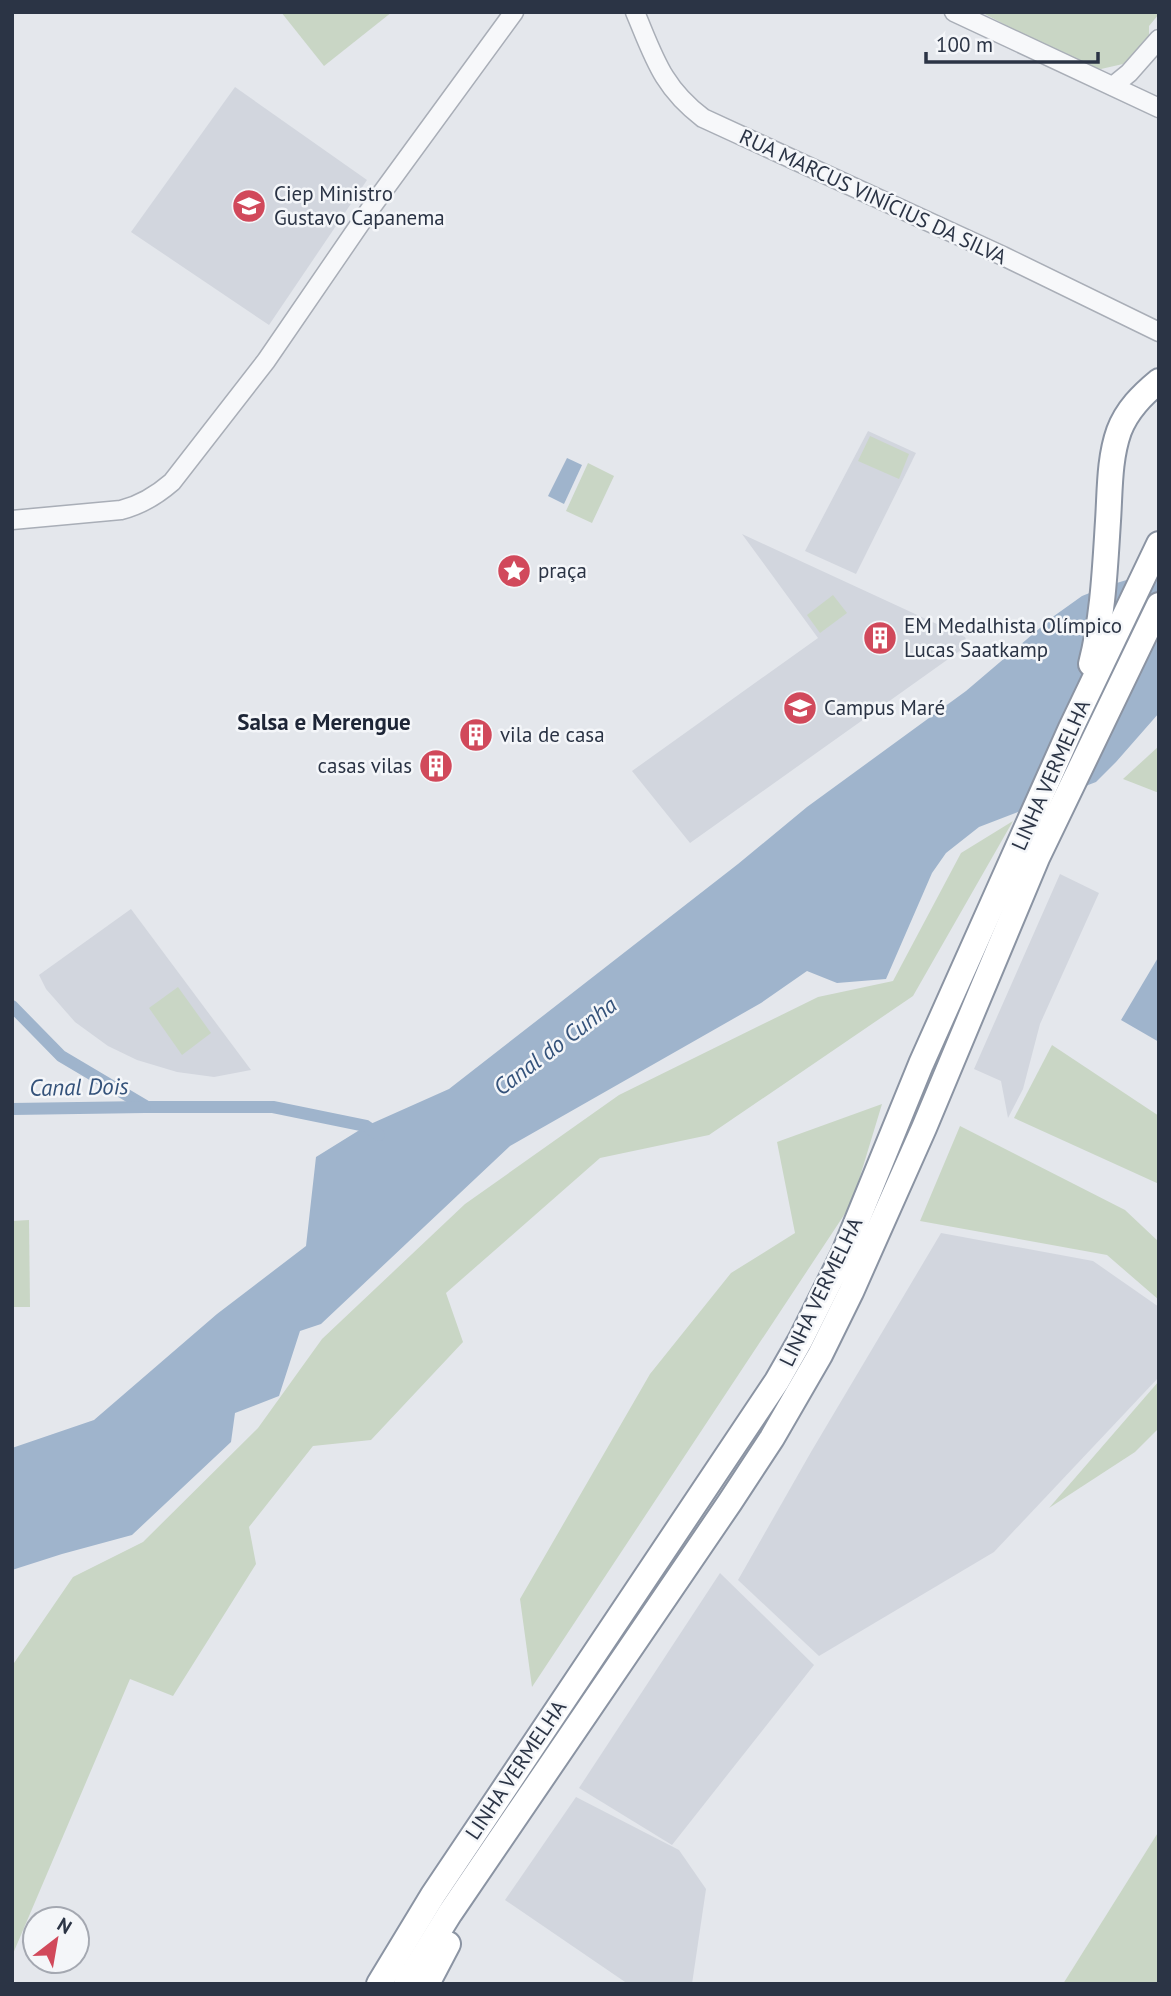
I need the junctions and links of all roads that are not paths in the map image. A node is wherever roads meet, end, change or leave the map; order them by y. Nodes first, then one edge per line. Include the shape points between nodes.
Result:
1 (514, 12) edge
2 (635, 12) edge
3 (954, 12) edge
4 (1159, 39) edge
5 (1112, 86) junction
6 (1159, 107) edge
7 (1159, 332) edge
8 (1159, 381) edge
9 (12, 520) edge
10 (1159, 544) edge
11 (1159, 605) edge
12 (1072, 728) junction
13 (527, 1800) junction
14 (379, 1984) edge
15 (406, 1984) edge
16 (427, 1984) edge

1 - 9 street via 266,361 172,482 133,508
2 - 7 street, RUA MARCUS VINÍCIUS DA SILVA via 665,79 703,118
3 - 5 street
4 - 5 street
5 - 6 street
8 - 12 highway via 1128,413 1116,444 1096,644
10 - 12 highway, LINHA VERMELHA
11 - 13 highway, LINHA VERMELHA via 1037,858 924,1128 820,1355 737,1492
12 - 14 highway, LINHA VERMELHA via 921,1064 843,1255 801,1339 469,1840
13 - 15 highway, LINHA VERMELHA
13 - 16 highway

